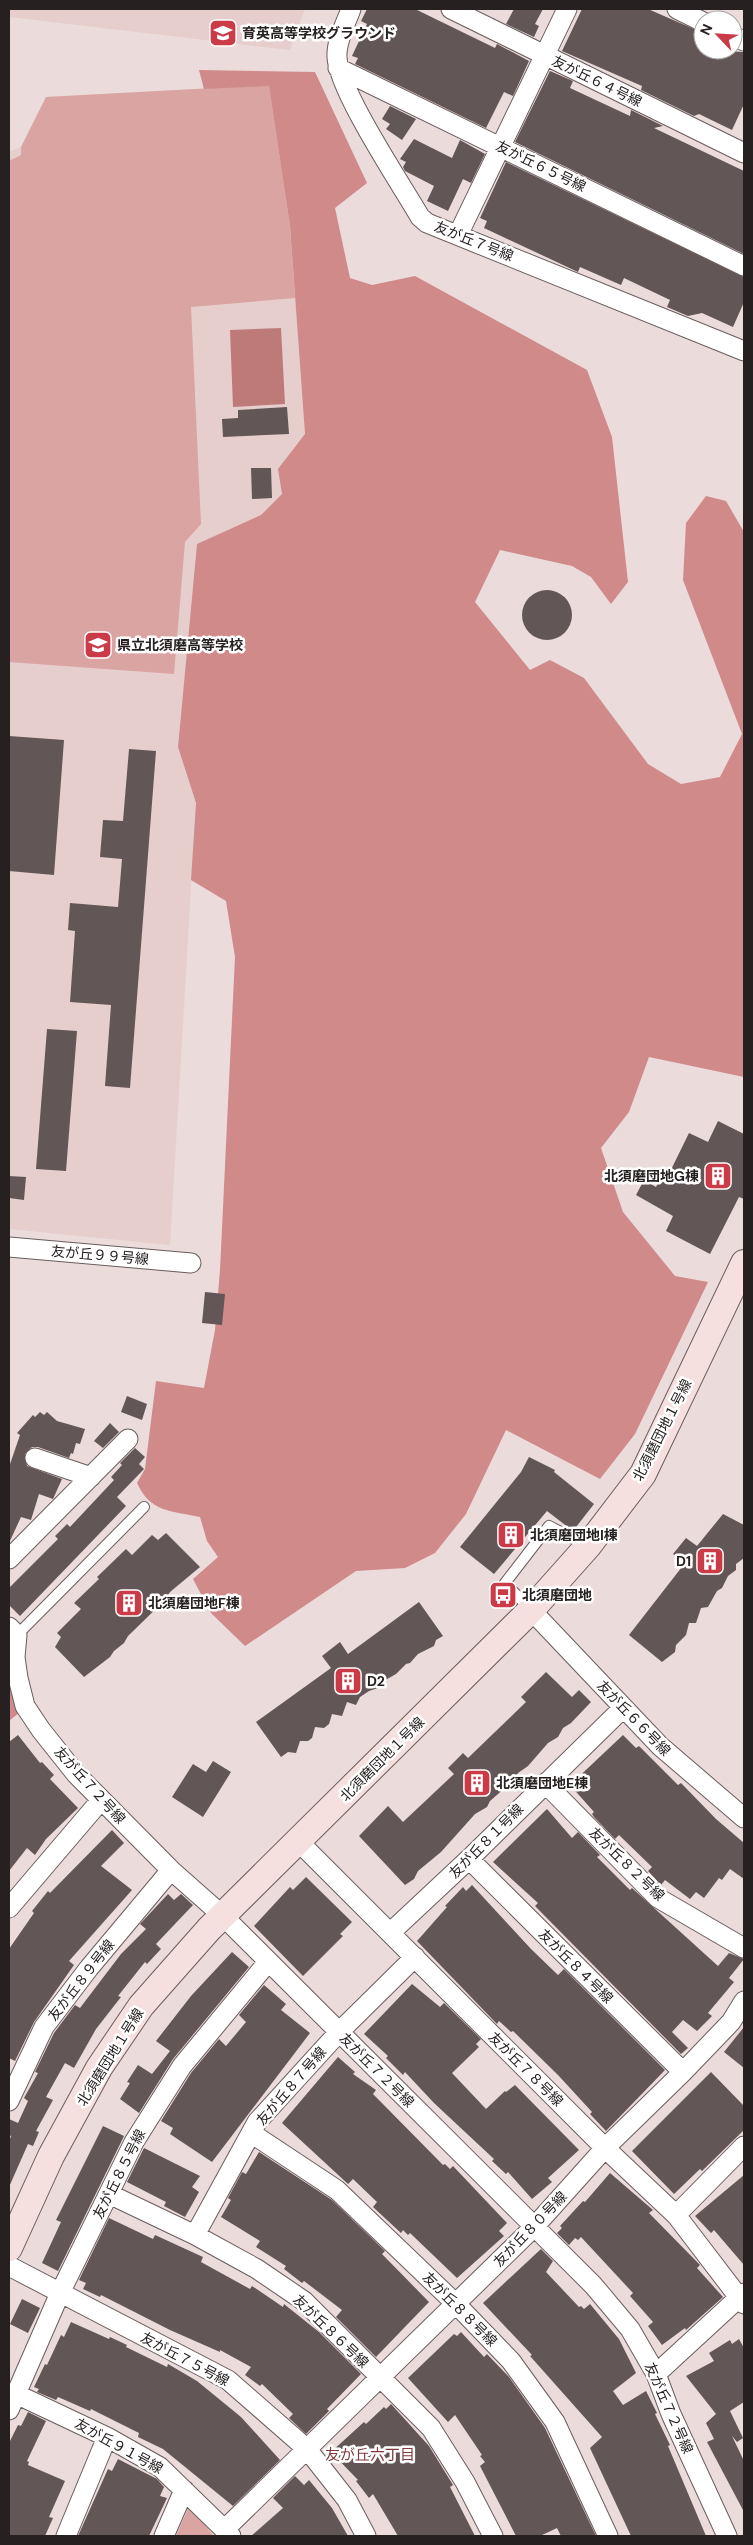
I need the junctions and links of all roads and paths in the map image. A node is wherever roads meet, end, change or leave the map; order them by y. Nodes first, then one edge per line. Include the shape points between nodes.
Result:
1 (351, 9) edge
2 (451, 9) edge
3 (568, 9) edge
4 (677, 9) edge
5 (693, 17) edge
6 (544, 55) junction
7 (338, 68) junction
8 (500, 146) junction
9 (744, 153) edge
10 (458, 234) junction
11 (744, 266) edge
12 (744, 350) edge
13 (9, 1247) edge
14 (744, 1262) edge
15 (191, 1263) dead end
16 (128, 1439) dead end
17 (35, 1458) dead end
18 (91, 1477) junction
19 (144, 1507) dead end
20 (588, 1546) junction
21 (9, 1559) edge
22 (532, 1610) junction
23 (13, 1631) edge
24 (623, 1708) junction
25 (545, 1783) junction
26 (101, 1800) junction
27 (744, 1818) edge
28 (298, 1841) junction
29 (469, 1859) junction
30 (171, 1870) junction
31 (9, 1908) edge
32 (223, 1916) junction
33 (391, 1932) junction
34 (744, 1948) edge
35 (415, 1957) junction
36 (268, 1962) junction
37 (744, 2001) edge
38 (339, 2032) junction
39 (683, 2072) junction
40 (9, 2101) edge
41 (251, 2133) junction
42 (744, 2146) edge
43 (605, 2148) junction
44 (108, 2194) junction
45 (676, 2215) junction
46 (535, 2226) junction
47 (195, 2235) junction
48 (9, 2248) edge
49 (9, 2266) edge
50 (60, 2293) junction
51 (743, 2298) edge
52 (456, 2304) junction
53 (656, 2374) junction
54 (380, 2378) junction
55 (12, 2402) edge
56 (107, 2437) junction
57 (307, 2449) junction
58 (184, 2490) junction
59 (228, 2533) edge
60 (66, 2536) edge
61 (164, 2536) edge
62 (366, 2536) edge
63 (493, 2536) edge
64 (608, 2536) edge
65 (727, 2536) edge

1 - 7 street, 友が丘７号線 via 340,40
2 - 6 street, 友が丘６４号線
3 - 6 street
4 - 5 street
6 - 8 street
6 - 9 street, 友が丘６４号線
7 - 8 street, 友が丘６５号線
7 - 10 street, 友が丘７号線 via 420,217
8 - 10 street
8 - 11 street, 友が丘６５号線
10 - 12 street, 友が丘７号線
13 - 15 street, 友が丘９９号線
14 - 20 street, 北須磨団地１号線 via 643,1474
16 - 18 street
17 - 18 street
18 - 21 street
19 - 23 lane
20 - 22 street, 北須磨団地１号線
20 - 22 lane via 549,1526 505,1583
22 - 24 street, 友が丘６６号線
22 - 28 street, 北須磨団地１号線
23 - 26 street, 友が丘７２号線 via 25,1706 76,1774
24 - 25 street, 友が丘８１号線
24 - 27 street, 友が丘６６号線 via 660,1746
25 - 29 street, 友が丘８１号線
25 - 34 street, 友が丘８２号線 via 658,1898
26 - 30 street, 友が丘７２号線
26 - 31 street
28 - 32 street, 北須磨団地１号線
28 - 33 street, 友が丘７８号線
29 - 33 street, 友が丘８１号線
29 - 39 street, 友が丘８４号線
30 - 32 street, 友が丘７２号線
30 - 40 street, 友が丘８９号線 via 89,1968 44,2028
32 - 36 street, 友が丘７２号線
32 - 48 street, 北須磨団地１号線 via 141,2006 99,2068 51,2156
33 - 35 street, 友が丘７８号線
35 - 38 street, 友が丘８７号線
35 - 43 street, 友が丘７８号線
36 - 38 street, 友が丘７２号線
36 - 44 street, 友が丘８５号線 via 182,2066 134,2142
37 - 39 street, 友が丘８０号線 via 731,2022
38 - 41 street, 友が丘８７号線
38 - 46 street, 友が丘７２号線
39 - 43 street, 友が丘８０号線
41 - 47 street, 友が丘８７号線
41 - 52 street, 友が丘８８号線 via 337,2190
42 - 45 street
43 - 45 street, 友が丘７８号線
43 - 46 street, 友が丘８０号線
44 - 47 street, 友が丘８６号線
44 - 50 street, 友が丘８５号線
45 - 51 street, 友が丘７８号線
46 - 52 street, 友が丘８０号線
46 - 53 street, 友が丘７２号線 via 593,2285 630,2329
47 - 54 street, 友が丘８６号線 via 257,2269 304,2301
49 - 50 street, 友が丘７５号線
50 - 55 street, 友が丘８５号線
50 - 57 street, 友が丘７５号線 via 228,2380
51 - 53 street
52 - 54 street, 友が丘８０号線
52 - 64 street, 友が丘８８号線 via 511,2361 555,2422
53 - 65 street, 友が丘７２号線
54 - 57 street, 友が丘８０号線
54 - 63 street, 友が丘８６号線 via 431,2428 465,2482
55 - 56 street, 友が丘９１号線
56 - 58 street, 友が丘９１号線 via 160,2467
56 - 60 street
57 - 59 street, 友が丘８０号線
57 - 62 street, 友が丘７５号線 via 347,2500
58 - 59 street, 友が丘９１号線
58 - 61 street

